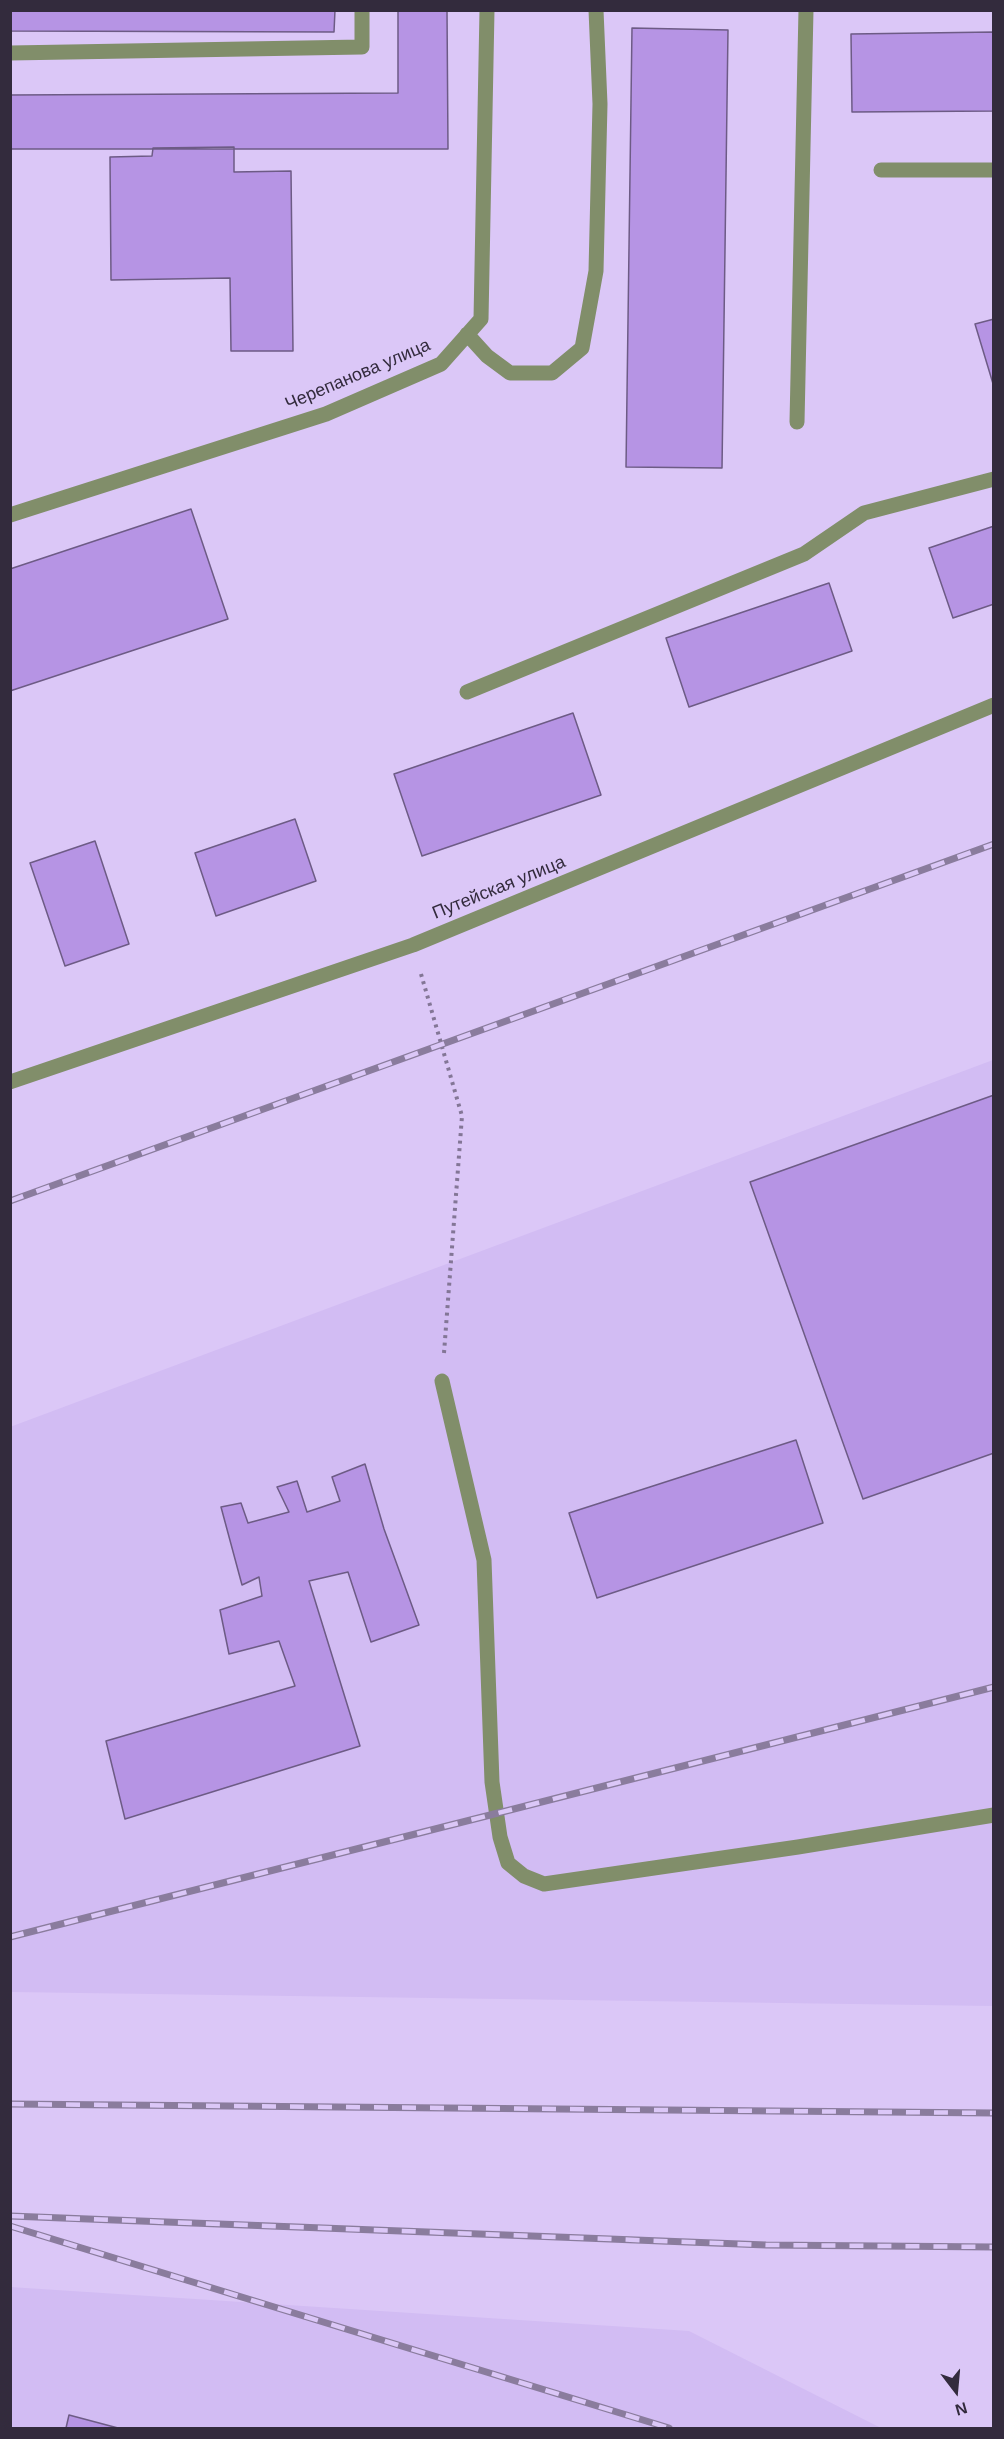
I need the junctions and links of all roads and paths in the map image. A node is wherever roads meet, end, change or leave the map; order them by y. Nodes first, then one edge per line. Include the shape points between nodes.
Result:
1 (362, 10) edge
2 (487, 10) edge
3 (596, 10) edge
4 (806, 10) edge
5 (10, 52) edge
6 (881, 170) dead end
7 (993, 170) edge
8 (467, 334) junction
9 (797, 422) dead end
10 (993, 479) edge
11 (10, 515) edge
12 (467, 692) dead end
13 (993, 705) edge
14 (412, 945) junction
15 (10, 1082) edge
16 (442, 1381) joint
17 (993, 1815) edge

1 - 5 street via 362,47
2 - 8 street, Черепанова улица via 481,319
3 - 8 street via 600,104 596,271 582,348 552,373 510,373
4 - 9 street
6 - 7 street
8 - 11 street, Черепанова улица via 441,364 326,414
10 - 12 street via 864,513 804,554
13 - 14 street, Путейская улица
14 - 15 street, Путейская улица
14 - 16 path via 462,1116
16 - 17 street via 484,1560 492,1782 500,1837 508,1863 524,1876 544,1884

